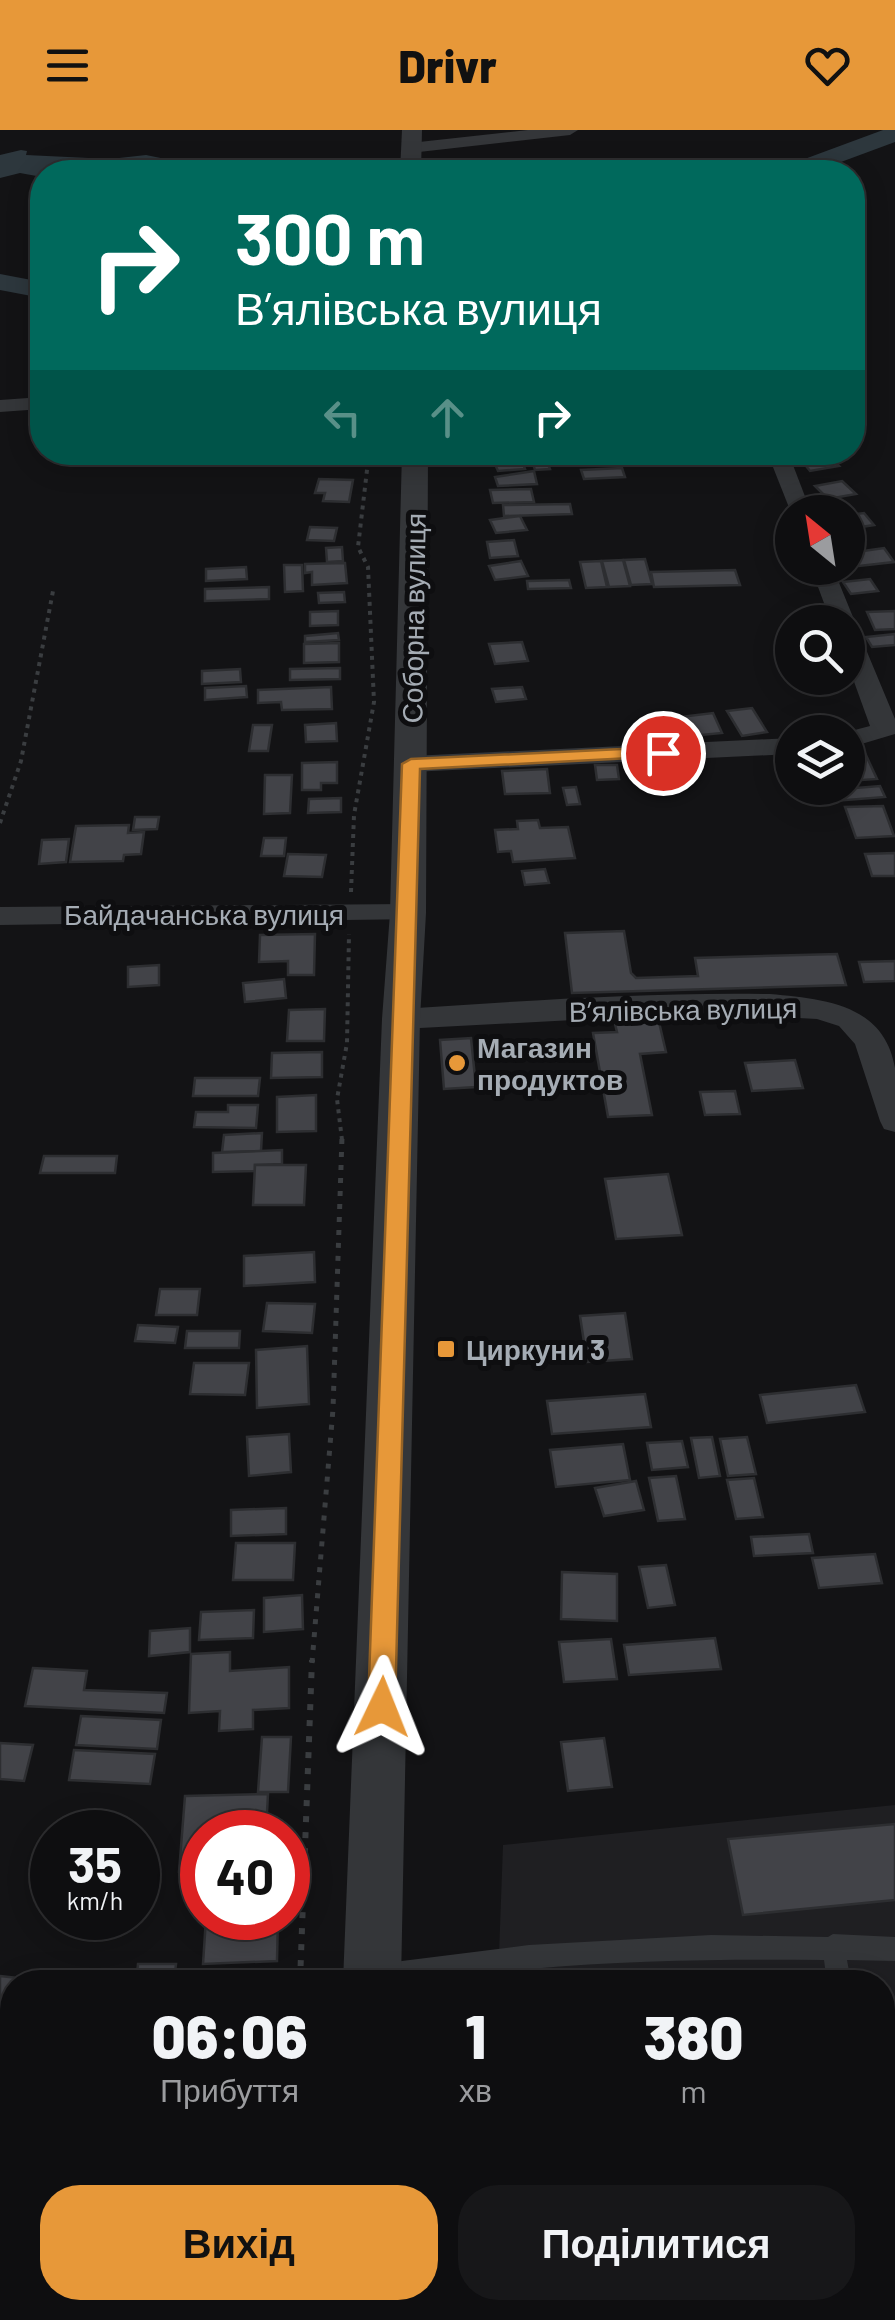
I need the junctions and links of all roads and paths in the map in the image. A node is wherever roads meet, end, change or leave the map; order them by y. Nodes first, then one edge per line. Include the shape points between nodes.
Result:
1 (570, 130) edge
2 (411, 139) edge
3 (30, 404) edge
4 (0, 406) edge
5 (369, 465) edge
6 (415, 465) edge
7 (781, 465) edge
8 (793, 495) edge
9 (53, 592) dead end
10 (865, 673) edge
11 (889, 727) edge
12 (865, 735) edge
13 (775, 747) edge
14 (411, 764) junction
15 (0, 823) edge
16 (342, 913) junction
17 (408, 913) junction
18 (0, 916) edge
19 (400, 1019) junction
20 (895, 1121) edge
21 (833, 1946) junction
22 (895, 1949) edge
23 (300, 1970) edge
24 (372, 1970) edge
25 (441, 1970) edge
26 (836, 1970) edge

1 - 2 street
3 - 4 street
5 - 16 path via 358,547 368,567 374,702 354,815 350,898
6 - 14 street, Соборна вулиця
7 - 8 street
9 - 15 path via 21,761
10 - 11 street
11 - 12 street
13 - 14 street
14 - 17 street, Соборна вулиця
16 - 17 street, Байдачанська вулиця
16 - 18 street, Байдачанська вулиця
16 - 23 path via 352,940 348,1043 338,1098 342,1190 333,1409 309,1694
17 - 19 street, Соборна вулиця
19 - 20 street, В’ялівська вулиця via 794,1003 845,1016 868,1036
19 - 24 street, Соборна вулиця
21 - 22 lane
21 - 25 lane via 530,1957
21 - 26 lane

